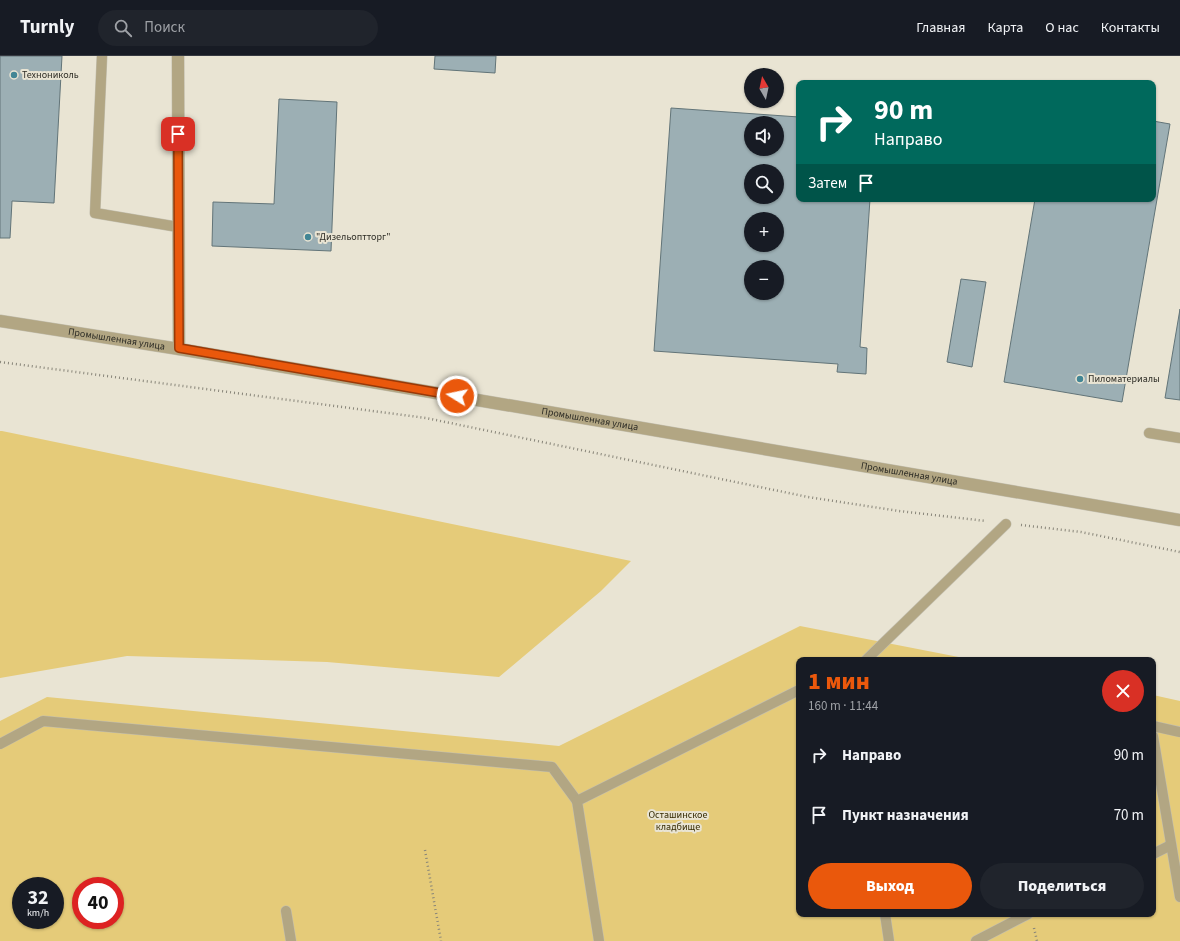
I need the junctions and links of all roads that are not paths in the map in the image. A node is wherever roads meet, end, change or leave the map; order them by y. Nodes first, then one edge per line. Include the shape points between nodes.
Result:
1 (102, 56) edge
2 (178, 56) edge
3 (178, 227) junction
4 (0, 321) edge
5 (179, 348) junction
6 (1148, 433) dead end
7 (1180, 438) edge
8 (1180, 520) edge
9 (1006, 524) road end
10 (869, 657) edge
11 (796, 692) edge
12 (1156, 727) edge
13 (1180, 732) edge
14 (0, 744) edge
15 (1156, 754) edge
16 (577, 801) junction
17 (1171, 845) junction
18 (1156, 852) edge
19 (1180, 896) edge
20 (286, 911) dead end
21 (885, 917) edge
22 (1022, 917) edge
23 (291, 941) edge
24 (599, 941) edge
25 (889, 941) edge
26 (976, 941) edge

1 - 3 lane via 95,213
2 - 3 street
3 - 5 street
4 - 5 street, Промышленная улица
5 - 8 street, Промышленная улица
6 - 7 lane
9 - 10 lane
11 - 16 lane
12 - 13 lane
14 - 16 lane via 43,721 544,766 552,767
15 - 17 lane
16 - 24 lane
17 - 18 lane
17 - 19 lane
20 - 23 lane
21 - 25 lane
22 - 26 lane

